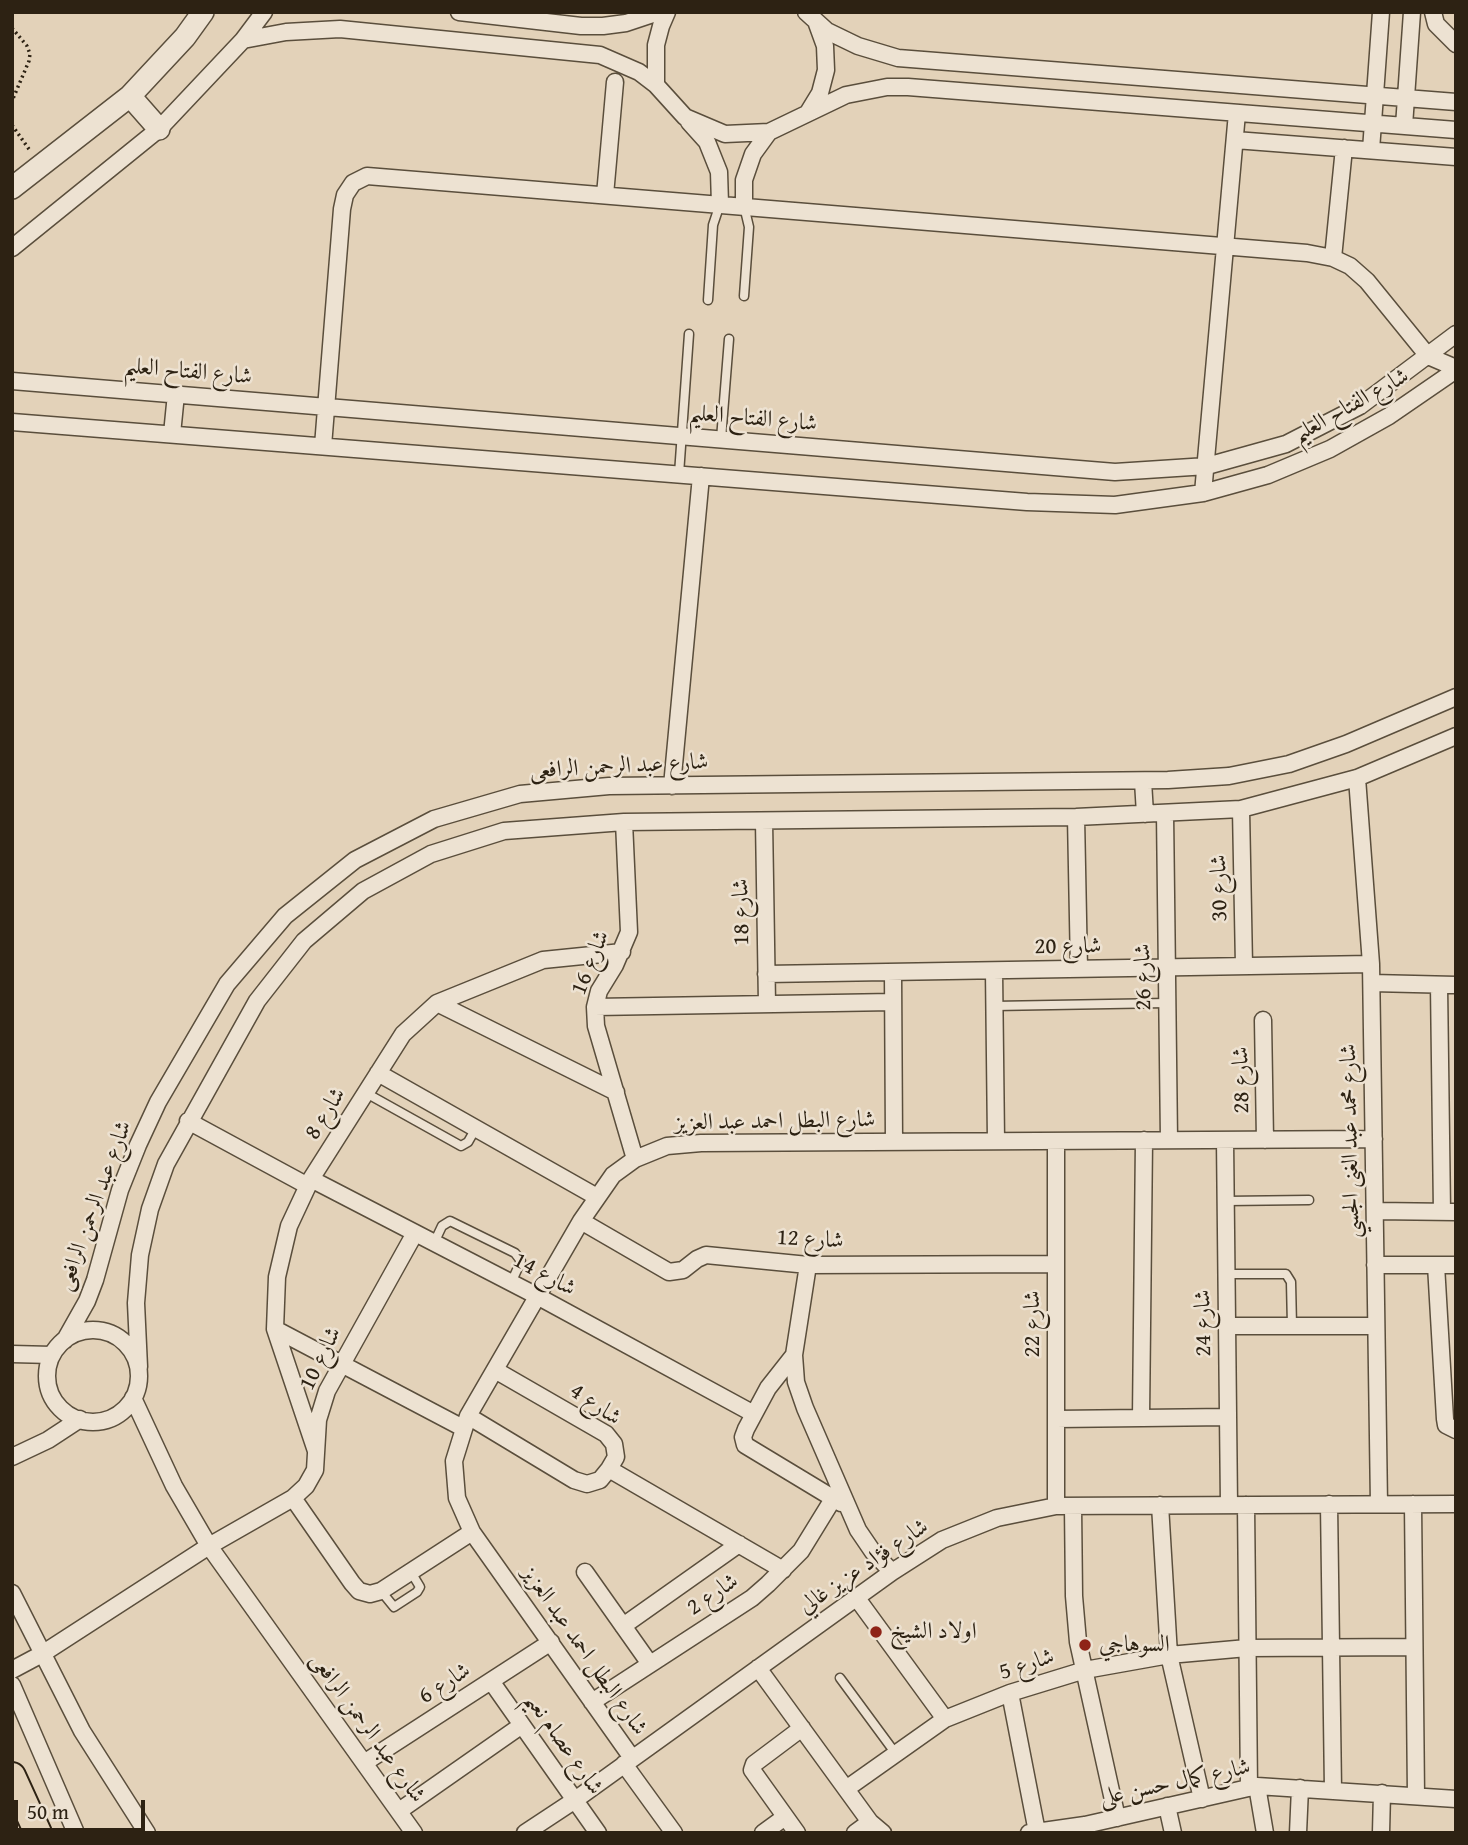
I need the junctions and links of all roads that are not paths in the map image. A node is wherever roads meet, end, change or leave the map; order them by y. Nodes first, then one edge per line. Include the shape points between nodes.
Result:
1 (203, 12) edge
2 (264, 12) edge
3 (459, 12) edge
4 (659, 12) edge
5 (667, 12) edge
6 (1381, 12) edge
7 (1412, 12) edge
8 (1433, 12) edge
9 (811, 18) edge
10 (243, 40) junction
11 (1456, 44) edge
12 (615, 82) dead end
13 (656, 85) junction
14 (130, 96) junction
15 (1375, 96) junction
16 (1406, 98) junction
17 (1456, 102) edge
18 (807, 113) junction
19 (1237, 113) junction
20 (685, 117) junction
21 (1373, 123) junction
22 (1404, 126) junction
23 (159, 129) junction
24 (1456, 130) edge
25 (769, 132) junction
26 (1235, 140) junction
27 (1344, 148) junction
28 (1371, 150) junction
29 (1456, 157) edge
30 (12, 188) edge
31 (605, 195) junction
32 (720, 204) junction
33 (744, 206) junction
34 (1225, 247) junction
35 (12, 248) edge
36 (1333, 258) junction
37 (744, 296) dead end
38 (708, 300) dead end
39 (689, 334) dead end
40 (1456, 334) edge
41 (729, 339) dead end
42 (1428, 356) junction
43 (1456, 369) edge
44 (12, 381) edge
45 (176, 394) junction
46 (327, 406) junction
47 (12, 422) edge
48 (172, 434) junction
49 (681, 436) junction
50 (721, 439) junction
51 (323, 446) junction
52 (1206, 466) junction
53 (679, 474) junction
54 (701, 476) junction
55 (1203, 493) junction
56 (1456, 697) edge
57 (1456, 736) edge
58 (1357, 778) junction
59 (1143, 781) junction
60 (672, 786) junction
61 (1241, 809) junction
62 (1166, 813) junction
63 (1145, 814) junction
64 (1076, 817) junction
65 (764, 821) junction
66 (624, 822) junction
67 (622, 952) junction
68 (1371, 964) junction
69 (1244, 966) junction
70 (1167, 968) junction
71 (1079, 969) junction
72 (993, 971) junction
73 (893, 972) junction
74 (766, 974) junction
75 (1371, 983) junction
76 (1439, 985) junction
77 (1456, 985) edge
78 (893, 1002) junction
79 (437, 1003) junction
80 (1167, 1003) junction
81 (766, 1004) junction
82 (994, 1006) junction
83 (595, 1007) junction
84 (1263, 1020) dead end
85 (1448, 1041) edge
86 (378, 1073) junction
87 (366, 1093) junction
88 (616, 1093) junction
89 (188, 1121) junction
90 (476, 1128) junction
91 (1265, 1139) junction
92 (1374, 1139) junction
93 (1144, 1140) junction
94 (1169, 1140) junction
95 (1225, 1140) junction
96 (996, 1141) junction
97 (1056, 1141) junction
98 (894, 1142) junction
99 (1449, 1147) edge
100 (635, 1159) junction
101 (310, 1182) junction
102 (597, 1197) junction
103 (1309, 1199) dead end
104 (1226, 1201) junction
105 (1375, 1211) junction
106 (1449, 1212) edge
107 (581, 1221) junction
108 (415, 1233) junction
109 (434, 1243) junction
110 (1056, 1264) junction
111 (808, 1265) junction
112 (1376, 1265) junction
113 (1436, 1265) junction
114 (1456, 1265) edge
115 (1226, 1274) junction
116 (511, 1283) junction
117 (537, 1296) junction
118 (1448, 1317) edge
119 (1227, 1326) junction
120 (1292, 1326) junction
121 (1376, 1326) junction
122 (275, 1329) junction
123 (65, 1340) junction
124 (12, 1354) edge
125 (52, 1355) junction
126 (793, 1355) junction
127 (341, 1364) junction
128 (1449, 1365) edge
129 (139, 1367) junction
130 (495, 1370) junction
131 (134, 1398) junction
132 (754, 1414) junction
133 (1228, 1417) junction
134 (1140, 1418) junction
135 (79, 1419) junction
136 (1056, 1419) junction
137 (466, 1422) junction
138 (1456, 1430) edge
139 (316, 1451) junction
140 (12, 1457) edge
141 (609, 1469) junction
142 (293, 1498) junction
143 (839, 1502) junction
144 (1329, 1504) junction
145 (1379, 1504) junction
146 (1413, 1504) junction
147 (1456, 1504) edge
148 (1238, 1505) junction
149 (1056, 1506) junction
150 (1073, 1506) junction
151 (1160, 1506) junction
152 (472, 1532) junction
153 (739, 1544) junction
154 (209, 1546) junction
155 (783, 1570) junction
156 (585, 1572) dead end
157 (892, 1572) junction
158 (12, 1593) edge
159 (856, 1597) junction
160 (623, 1626) junction
161 (551, 1642) junction
162 (1331, 1647) junction
163 (1414, 1647) junction
164 (1247, 1648) junction
165 (42, 1654) junction
166 (1169, 1655) junction
167 (650, 1664) junction
168 (758, 1668) junction
169 (12, 1670) edge
170 (1085, 1670) junction
171 (840, 1678) dead end
172 (491, 1681) junction
173 (12, 1685) edge
174 (1010, 1693) junction
175 (592, 1702) junction
176 (945, 1719) junction
177 (522, 1725) junction
178 (802, 1728) junction
179 (896, 1754) junction
180 (628, 1761) junction
181 (364, 1763) junction
182 (12, 1776) edge
183 (1253, 1787) junction
184 (1300, 1788) junction
185 (846, 1789) junction
186 (1333, 1790) junction
187 (1382, 1793) junction
188 (1416, 1796) junction
189 (1202, 1798) junction
190 (1456, 1799) edge
191 (575, 1800) junction
192 (1167, 1807) junction
193 (399, 1811) junction
194 (785, 1817) junction
195 (1117, 1818) junction
196 (870, 1822) junction
197 (1086, 1829) edge
198 (1033, 1832) edge
199 (38, 1833) edge
200 (76, 1833) edge
201 (147, 1833) edge
202 (414, 1833) edge
203 (525, 1833) edge
204 (598, 1833) edge
205 (674, 1833) edge
206 (763, 1833) edge
207 (797, 1833) edge
208 (856, 1833) edge
209 (883, 1833) edge
210 (1173, 1833) edge
211 (1265, 1833) edge
212 (1298, 1833) edge
213 (1381, 1833) edge

1 - 14 street
2 - 10 street
3 - 4 street via 603,26
5 - 13 street via 656,45
6 - 15 street
7 - 16 street
8 - 11 street via 1436,24
9 - 15 street via 858,46 898,58
9 - 18 street via 825,46 826,70 820,93
10 - 13 street via 340,29 579,52 620,62
10 - 23 street
12 - 31 street
13 - 20 street
14 - 23 street
14 - 30 street
15 - 16 street
15 - 21 street
16 - 17 street
16 - 22 street
18 - 19 street via 867,90 908,87
18 - 25 street
19 - 21 street
19 - 26 street
20 - 25 street via 725,134
20 - 32 street via 707,142 719,172
21 - 22 street
21 - 28 street
22 - 24 street
23 - 35 street
25 - 33 street via 753,154 744,180
26 - 27 street
26 - 34 street
27 - 28 street
27 - 36 street
28 - 29 street
31 - 32 street
31 - 46 street via 382,176 367,176 354,183 342,209
32 - 33 street
32 - 38 lane via 713,225
33 - 34 street
33 - 37 lane via 749,227
34 - 36 street
34 - 52 street
36 - 42 street via 1367,281
39 - 49 lane
40 - 42 street, شارع الفتاح العليم
41 - 50 lane
42 - 43 street
42 - 52 street, شارع الفتاح العليم via 1360,406 1286,444
43 - 55 street, شارع الفتاح العليم via 1331,449 1268,475
44 - 45 street, شارع الفتاح العليم
45 - 46 street, شارع الفتاح العليم
45 - 48 street
46 - 49 street, شارع الفتاح العليم
46 - 51 street
47 - 48 street, شارع الفتاح العليم
48 - 51 street, شارع الفتاح العليم
49 - 50 street, شارع الفتاح العليم
49 - 53 lane
50 - 52 street, شارع الفتاح العليم via 1115,472
51 - 53 street, شارع الفتاح العليم
52 - 55 street
53 - 54 street, شارع الفتاح العليم
54 - 55 street, شارع الفتاح العليم via 1115,505
54 - 60 street
56 - 59 street, شارع عبد الرحمن الرافعى via 1289,764 1229,776
57 - 58 street
58 - 61 street
58 - 68 street, شارع محمد عبد الغنى الجسي
59 - 60 street, شارع عبد الرحمن الرافعى
59 - 63 street
60 - 123 street, شارع عبد الرحمن الرافعى via 520,794 434,818 355,860 285,916 227,984 158,1102 120,1190 87,1301
61 - 62 street
61 - 69 street, شارع 30
62 - 63 street
62 - 70 street, شارع 26
63 - 64 street
64 - 65 street
64 - 71 street
65 - 66 street
65 - 74 street, شارع 18
66 - 67 street, شارع 16 via 629,932
66 - 89 street via 504,831 431,854 363,891 304,941 257,1001
67 - 79 street, شارع 8 via 542,960
67 - 83 street, شارع 16 via 599,990
68 - 69 street, شارع 20
68 - 75 street, شارع محمد عبد الغنى الجسي
69 - 70 street, شارع 20
70 - 71 street, شارع 20
70 - 80 street, شارع 26
71 - 72 street, شارع 20
72 - 73 street, شارع 20
72 - 82 street
73 - 74 street, شارع 20
73 - 78 street
74 - 81 street, شارع 18
75 - 76 street
75 - 92 street, شارع محمد عبد الغنى الجسي
76 - 77 street
76 - 85 street
78 - 81 street
78 - 98 street
79 - 86 street, شارع 8 via 403,1034
79 - 88 street
80 - 82 lane
80 - 94 street, شارع 26
81 - 83 street
82 - 96 street
83 - 88 street, شارع 16 via 596,1026
84 - 91 street, شارع 28
85 - 99 street
86 - 87 street, شارع 8
86 - 90 street
87 - 90 lane via 461,1146
87 - 101 street, شارع 8
88 - 100 street, شارع 16
89 - 101 street, شارع 14
89 - 129 street via 166,1164 140,1255 136,1303
90 - 102 street
91 - 92 street, شارع البطل احمد عبد العزيز
91 - 95 street, شارع البطل احمد عبد العزيز
92 - 105 street, شارع محمد عبد الغنى الجسي
93 - 94 street, شارع البطل احمد عبد العزيز
93 - 97 street, شارع البطل احمد عبد العزيز
93 - 134 street
94 - 95 street, شارع البطل احمد عبد العزيز
95 - 104 street, شارع 24
96 - 97 street, شارع البطل احمد عبد العزيز
96 - 98 street, شارع البطل احمد عبد العزيز
97 - 110 street, شارع 22
98 - 100 street, شارع البطل احمد عبد العزيز via 701,1143 667,1146
99 - 106 street
100 - 102 street, شارع البطل احمد عبد العزيز via 613,1175
101 - 108 street, شارع 14
101 - 122 street, شارع 8 via 289,1226 277,1277
102 - 107 street, شارع البطل احمد عبد العزيز
103 - 104 lane
104 - 115 street, شارع 24
105 - 106 street
105 - 112 street, شارع محمد عبد الغنى الجسي
107 - 111 street, شارع 12 via 669,1272 683,1270 706,1255
107 - 117 street, شارع البطل احمد عبد العزيز
108 - 109 street, شارع 14
108 - 127 street, شارع 10
109 - 116 street, شارع 14
109 - 116 lane via 442,1226 450,1221 515,1253 521,1261
110 - 111 street, شارع 12
110 - 136 street, شارع 22
111 - 126 street
112 - 113 street
112 - 121 street, شارع محمد عبد الغنى الجسي
113 - 114 street
113 - 118 street
115 - 119 street, شارع 24
115 - 120 lane via 1286,1274 1291,1282
116 - 117 street, شارع 14
117 - 130 street, شارع البطل احمد عبد العزيز
117 - 132 street, شارع 14
118 - 128 street
119 - 120 street
119 - 133 street, شارع 24
120 - 121 street
121 - 145 street, شارع محمد عبد الغنى الجسي
122 - 127 street
122 - 139 street, شارع 8
123 - 125 street
123 - 129 street via 90,1330 116,1335 127,1343
124 - 125 street
125 - 135 street via 48,1367 51,1393 58,1405
126 - 132 street
126 - 143 street via 796,1382
127 - 137 street
127 - 139 street, شارع 10 via 321,1411
128 - 138 street via 1446,1425
129 - 131 street
130 - 137 street, شارع البطل احمد عبد العزيز
130 - 141 street, شارع 4 via 606,1434 614,1444 616,1458
131 - 135 street via 110,1418 95,1422
131 - 154 street, شارع عبد الرحمن الرافعى via 169,1475
132 - 143 street via 743,1437 745,1445
133 - 134 street
133 - 148 street, شارع 24
134 - 136 street
135 - 140 street
136 - 149 street, شارع 22
137 - 141 street via 574,1480 587,1484 600,1480
137 - 152 street, شارع البطل احمد عبد العزيز via 454,1461 457,1498
139 - 142 street, شارع 10 via 315,1470
141 - 153 street
142 - 152 street via 359,1591 370,1594
142 - 154 street, شارع 10
143 - 155 street, شارع 2
143 - 157 street
144 - 145 street, شارع فؤاد عزيز غالي
144 - 148 street, شارع فؤاد عزيز غالي
144 - 162 street
145 - 146 street, شارع فؤاد عزيز غالي
146 - 147 street, شارع فؤاد عزيز غالي
146 - 163 street
148 - 151 street, شارع فؤاد عزيز غالي
148 - 164 street, شارع 24
149 - 150 street, شارع فؤاد عزيز غالي
149 - 157 street, شارع فؤاد عزيز غالي via 997,1517 942,1540
150 - 151 street, شارع فؤاد عزيز غالي
150 - 170 street via 1075,1619
151 - 166 street
152 - 161 street, شارع البطل احمد عبد العزيز
153 - 155 street
153 - 160 street
154 - 165 street, شارع 10
154 - 181 street, شارع عبد الرحمن الرافعى
155 - 167 street, شارع 2 via 752,1598
156 - 160 street
157 - 159 street, شارع فؤاد عزيز غالي
158 - 165 street
159 - 168 street, شارع فؤاد عزيز غالي
159 - 176 street
160 - 167 street
161 - 172 street, شارع 6
161 - 175 street, شارع البطل احمد عبد العزيز
162 - 163 street, شارع 5
162 - 164 street, شارع 5
162 - 186 street
163 - 188 street
164 - 166 street, شارع 5
164 - 183 street, شارع 24
165 - 169 street, شارع 10
165 - 201 street via 82,1731
166 - 170 street, شارع 5
166 - 189 street
167 - 175 street, شارع 2
168 - 178 street
168 - 180 street, شارع فؤاد عزيز غالي
170 - 174 street, شارع 5
170 - 195 street
171 - 179 lane
172 - 177 street, شارع عصام نعيم
172 - 181 street, شارع 6
173 - 200 street
174 - 176 street, شارع 5
174 - 198 street
175 - 180 street, شارع البطل احمد عبد العزيز
176 - 179 street, شارع 5
177 - 191 street, شارع عصام نعيم
177 - 193 street
178 - 185 street
178 - 194 street via 752,1770
179 - 185 street, شارع 5
180 - 191 street, شارع فؤاد عزيز غالي
180 - 205 street, شارع البطل احمد عبد العزيز
181 - 193 street, شارع عبد الرحمن الرافعى
182 - 199 highway
183 - 184 street, شارع كمال حسن على
183 - 189 street, شارع كمال حسن على
183 - 211 street, شارع 24
184 - 186 street, شارع كمال حسن على
184 - 212 street
185 - 196 street
186 - 187 street, شارع كمال حسن على
187 - 188 street, شارع كمال حسن على
187 - 213 street
188 - 190 street, شارع كمال حسن على
189 - 192 street, شارع كمال حسن على
191 - 203 street, شارع فؤاد عزيز غالي
191 - 204 street, شارع عصام نعيم
192 - 195 street, شارع كمال حسن على
192 - 210 street
193 - 202 street, شارع عبد الرحمن الرافعى
194 - 206 street
194 - 207 street
195 - 197 street, شارع كمال حسن على
196 - 208 street
196 - 209 street
197 - 198 street, شارع كمال حسن على

